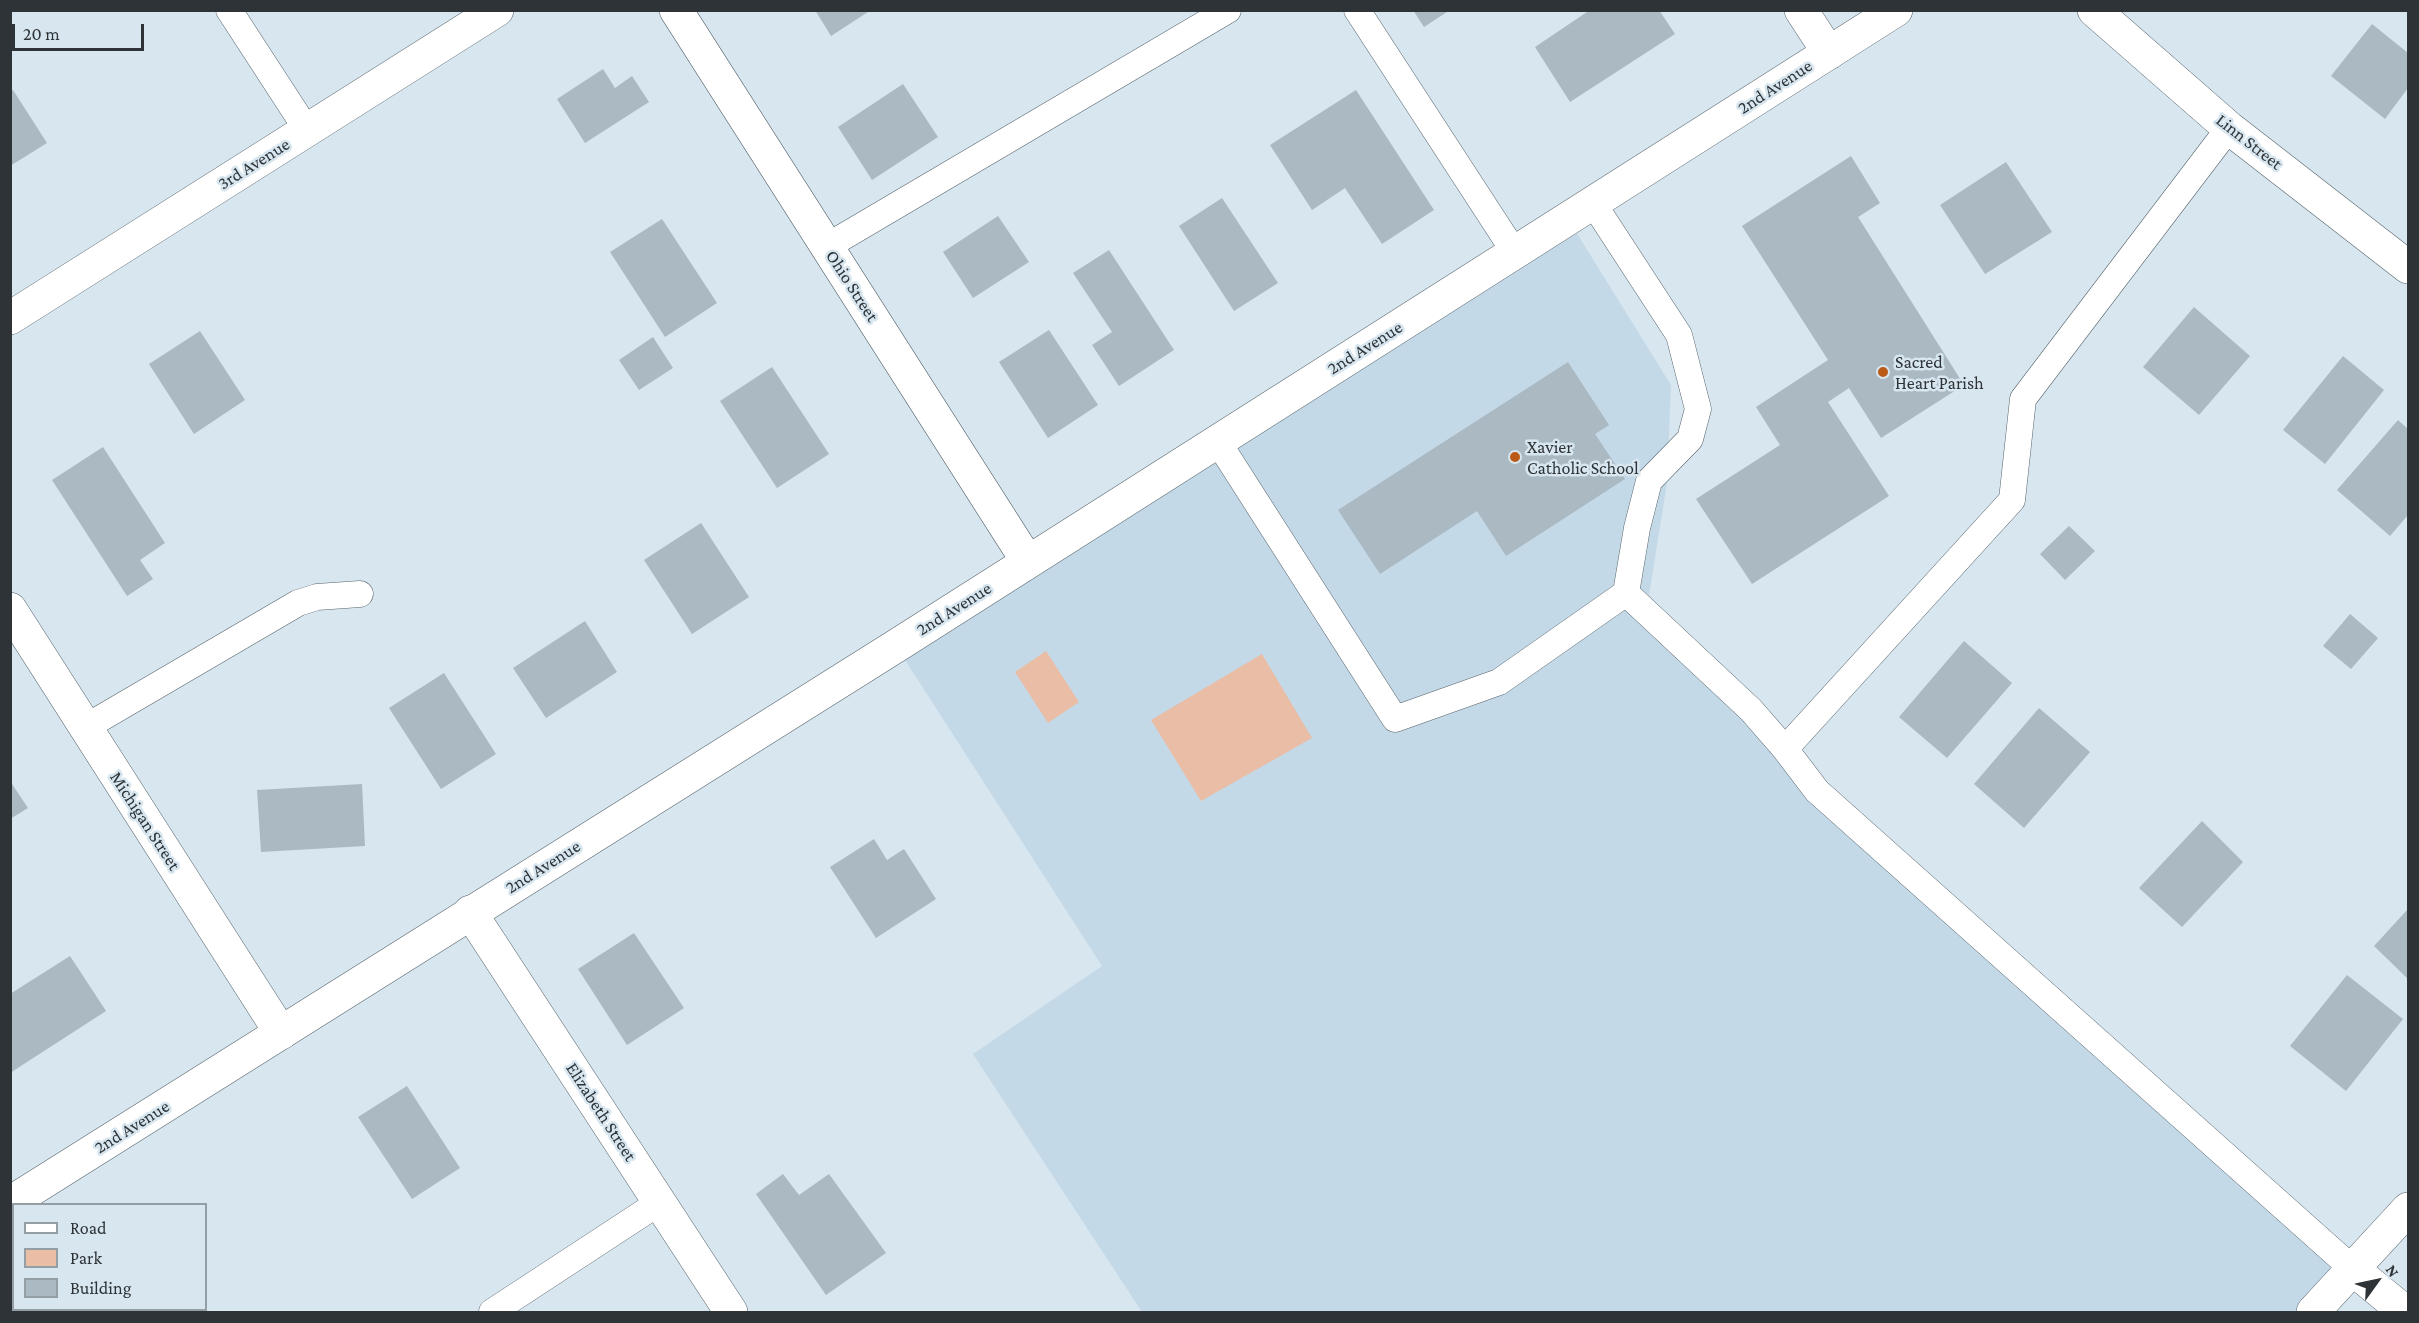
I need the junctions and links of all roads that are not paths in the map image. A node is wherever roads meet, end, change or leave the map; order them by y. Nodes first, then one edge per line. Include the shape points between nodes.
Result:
1 (230, 10) edge
2 (497, 10) edge
3 (676, 10) edge
4 (1228, 10) edge
5 (1357, 10) edge
6 (1801, 10) edge
7 (1896, 10) edge
8 (2094, 10) edge
9 (1829, 53) junction
10 (2229, 128) junction
11 (307, 130) junction
12 (1593, 203) junction
13 (826, 247) junction
14 (1515, 253) junction
15 (2409, 267) edge
16 (10, 318) edge
17 (1218, 442) junction
18 (1028, 562) junction
19 (1626, 593) junction
20 (360, 594) dead end
21 (10, 609) edge
22 (86, 728) junction
23 (1785, 749) junction
24 (470, 912) junction
25 (281, 1032) junction
26 (660, 1202) junction
27 (10, 1203) edge
28 (2409, 1209) edge
29 (2354, 1270) junction
30 (492, 1312) edge
31 (731, 1312) edge
32 (2313, 1312) edge
33 (2405, 1312) edge

1 - 11 lane
2 - 11 street, 3rd Avenue
3 - 13 street, Ohio Street
4 - 13 lane
5 - 14 lane
6 - 9 street
7 - 9 street, 2nd Avenue
8 - 10 street, Linn Street
9 - 12 street, 2nd Avenue
10 - 15 street, Linn Street
10 - 23 lane via 2023,399 2012,500
11 - 16 street, 3rd Avenue
12 - 14 street, 2nd Avenue
12 - 19 lane via 1679,335 1698,409 1689,439 1649,481
13 - 18 street, Ohio Street
14 - 17 street, 2nd Avenue
17 - 18 street, 2nd Avenue
17 - 19 lane via 1395,719 1499,682
18 - 24 street, 2nd Avenue
19 - 23 lane via 1751,710
20 - 22 lane via 317,597 298,603
21 - 22 street, Michigan Street
22 - 25 street, Michigan Street
23 - 29 lane via 1817,791
24 - 25 street, 2nd Avenue
24 - 26 street, Elizabeth Street
25 - 27 street, 2nd Avenue
26 - 30 lane
26 - 31 street, Elizabeth Street
28 - 29 street
29 - 32 street
29 - 33 street

